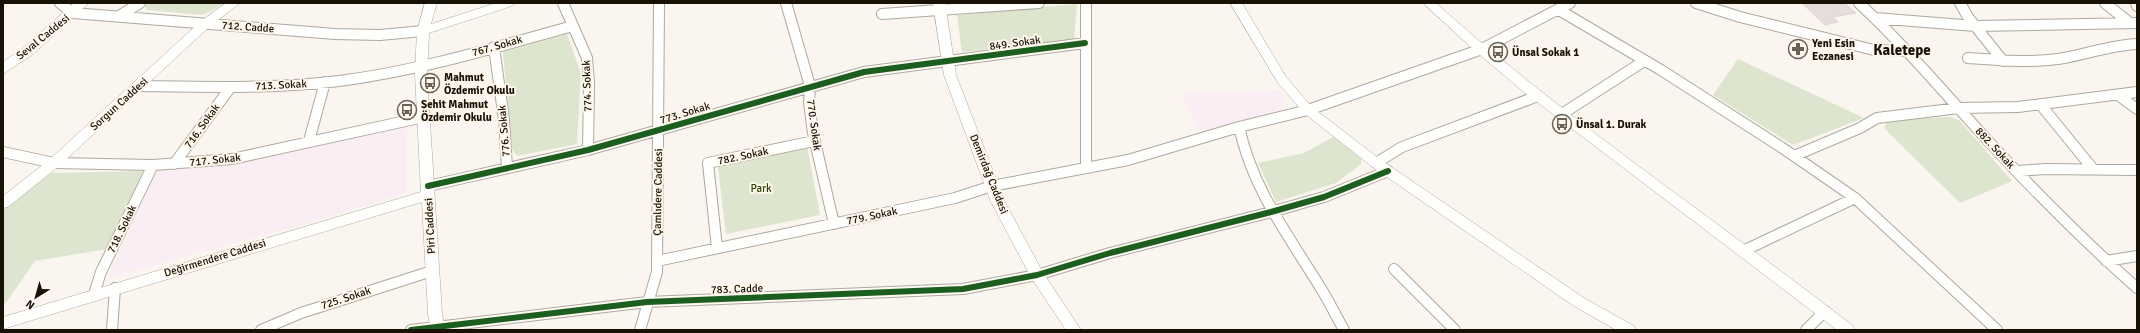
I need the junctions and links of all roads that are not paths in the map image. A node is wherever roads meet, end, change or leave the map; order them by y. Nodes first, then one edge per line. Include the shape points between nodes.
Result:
1 (60, 3) edge
2 (140, 3) edge
3 (234, 3) edge
4 (431, 3) edge
5 (508, 3) edge
6 (563, 3) edge
7 (659, 3) edge
8 (786, 3) edge
9 (1034, 3) edge
10 (1086, 3) edge
11 (1236, 3) edge
12 (1429, 3) edge
13 (1570, 3) edge
14 (1696, 3) edge
15 (1859, 3) edge
16 (1960, 3) edge
17 (2106, 3) edge
18 (2136, 3) edge
19 (2137, 6) edge
20 (940, 7) edge
21 (77, 8) edge
22 (1559, 10) junction
23 (882, 14) dead end
24 (119, 16) junction
25 (1875, 18) junction
26 (2134, 23) edge
27 (204, 24) junction
28 (573, 26) junction
29 (1975, 26) junction
30 (423, 31) junction
31 (1085, 43) junction
32 (2137, 44) edge
33 (494, 47) junction
34 (1482, 49) junction
35 (1907, 51) junction
36 (1968, 58) dead end
37 (1644, 61) junction
38 (2004, 61) junction
39 (948, 62) junction
40 (422, 67) junction
41 (3, 69) edge
42 (325, 82) junction
43 (139, 86) junction
44 (810, 86) junction
45 (230, 88) junction
46 (2137, 92) edge
47 (2118, 94) junction
48 (1538, 96) junction
49 (2040, 104) junction
50 (1959, 108) junction
51 (2137, 109) edge
52 (1308, 110) junction
53 (1562, 114) junction
54 (424, 117) junction
55 (1239, 127) junction
56 (659, 131) junction
57 (308, 141) junction
58 (814, 141) junction
59 (588, 150) junction
60 (3, 152) edge
61 (1794, 156) junction
62 (54, 163) junction
63 (1376, 163) junction
64 (174, 164) junction
65 (153, 166) junction
66 (507, 168) junction
67 (1086, 168) junction
68 (2093, 169) junction
69 (2137, 170) edge
70 (1388, 171) junction
71 (2017, 171) junction
72 (992, 186) junction
73 (428, 190) junction
74 (1855, 198) junction
75 (3, 204) edge
76 (1271, 212) junction
77 (834, 224) junction
78 (717, 248) junction
79 (1743, 251) junction
80 (2137, 256) edge
81 (657, 261) junction
82 (2106, 261) junction
83 (1394, 268) dead end
84 (432, 271) junction
85 (1037, 275) junction
86 (115, 288) junction
87 (2137, 288) edge
88 (94, 294) junction
89 (647, 302) junction
90 (1825, 311) junction
91 (3, 323) edge
92 (438, 328) edge
93 (112, 330) edge
94 (261, 330) edge
95 (411, 330) edge
96 (640, 330) edge
97 (1074, 330) edge
98 (1344, 330) edge
99 (1455, 330) edge
100 (1629, 330) edge
101 (1806, 330) edge
102 (1848, 330) edge
103 (1997, 330) edge

1 - 21 street
2 - 24 street
3 - 27 street, Sorgun Caddesi
4 - 30 street, Piri Caddesi
5 - 30 street
6 - 28 street, 774. Sokak
7 - 56 street, Çamlıdere Caddesi
8 - 44 street, 770. Sokak
9 - 20 street
10 - 31 street
11 - 52 street via 1282,80
12 - 34 street
13 - 22 street, 779. Sokak
14 - 35 street via 1740,17 1874,50
15 - 25 street, 882. Sokak
16 - 29 street
17 - 26 street
18 - 19 street
20 - 23 street
20 - 39 street, Demirdağ Caddesi
21 - 24 street, 712. Cadde
21 - 41 main road, Seval Caddesi
22 - 34 street, 779. Sokak
22 - 37 street
24 - 27 street, 712. Cadde
25 - 29 street
25 - 35 street, 882. Sokak
26 - 29 street
27 - 30 street, 712. Cadde via 335,34 380,35
27 - 43 street, Sorgun Caddesi
28 - 33 street, 767. Sokak
28 - 59 street, 774. Sokak via 587,58
29 - 38 street
30 - 40 street, Piri Caddesi
31 - 39 street, 849. Sokak
31 - 67 street
32 - 38 street via 2123,44 2049,60
33 - 40 street, 767. Sokak
33 - 66 street, 776. Sokak via 504,120
34 - 48 street
34 - 52 street, 779. Sokak
35 - 50 street, 882. Sokak
36 - 38 street
37 - 53 street
37 - 61 street
39 - 44 street, 773. Sokak via 864,72
39 - 72 street, Demirdağ Caddesi via 950,75
40 - 42 street, 713. Sokak
40 - 54 street, Piri Caddesi
42 - 45 street, 713. Sokak
42 - 57 street
43 - 45 street, 713. Sokak
43 - 62 street, Sorgun Caddesi
44 - 56 street, 773. Sokak
44 - 58 street, 770. Sokak via 809,102
45 - 64 street, 716. Sokak
46 - 47 street
47 - 49 street
47 - 51 street
48 - 53 street
48 - 63 street via 1402,147
49 - 50 street
49 - 68 street
50 - 61 street via 1877,118 1860,128
50 - 71 street, 882. Sokak
52 - 55 street, 779. Sokak
52 - 63 street
53 - 79 street
54 - 57 street, 717. Sokak
54 - 73 street, Piri Caddesi
55 - 67 street, 779. Sokak via 1128,160
55 - 76 street via 1256,183
56 - 59 street, 773. Sokak
56 - 81 street, Çamlıdere Caddesi
57 - 64 street, 717. Sokak via 232,159
58 - 77 street, 770. Sokak
58 - 78 street, 782. Sokak via 708,163
59 - 66 street, 773. Sokak
60 - 62 street, 717. Sokak
61 - 74 street
62 - 65 street, 717. Sokak
62 - 75 street, Sorgun Caddesi
63 - 70 street
64 - 65 street, 717. Sokak
65 - 88 street, 718. Sokak
66 - 73 street, 773. Sokak
67 - 72 street, 779. Sokak
68 - 69 street
68 - 71 street
70 - 76 street, 783. Cadde via 1324,197
70 - 100 street via 1579,302
71 - 82 street, 882. Sokak via 2087,245
72 - 77 street, 779. Sokak via 955,198
72 - 85 street, Demirdağ Caddesi
73 - 84 street, Piri Caddesi
73 - 86 street, Değirmendere Caddesi
74 - 79 street
74 - 103 street
76 - 85 street, 783. Cadde via 1110,253
76 - 98 street via 1318,284
77 - 78 street, 779. Sokak
78 - 81 street, 779. Sokak
79 - 90 street
80 - 82 street
81 - 89 street, Çamlıdere Caddesi via 657,272
82 - 87 street, 882. Sokak
83 - 99 street
84 - 92 street, Piri Caddesi
84 - 94 street, 725. Sokak via 301,312
85 - 89 street, 783. Cadde via 963,289
85 - 97 street, Demirdağ Caddesi
86 - 88 street, Değirmendere Caddesi
86 - 93 street
88 - 91 street, Değirmendere Caddesi
89 - 92 street, 783. Cadde
89 - 96 street, Çamlıdere Caddesi
90 - 101 street
90 - 102 street
92 - 95 street, 783. Cadde

